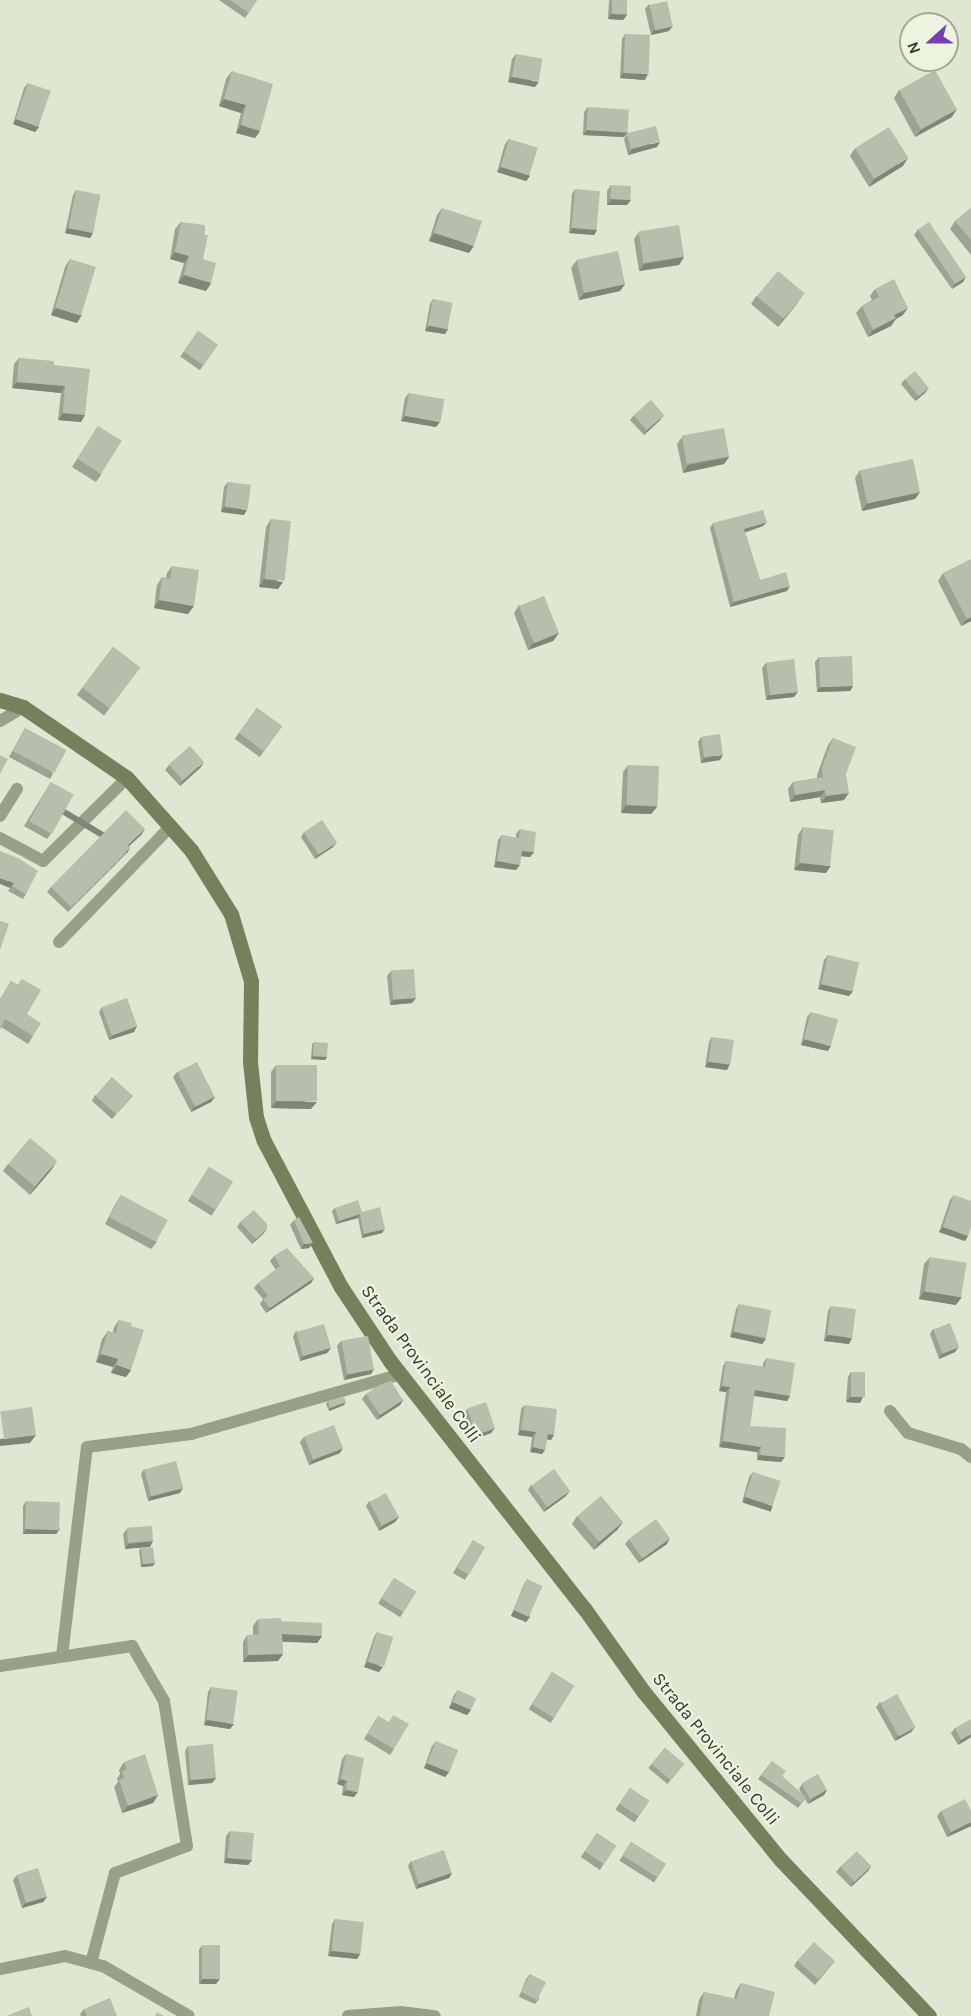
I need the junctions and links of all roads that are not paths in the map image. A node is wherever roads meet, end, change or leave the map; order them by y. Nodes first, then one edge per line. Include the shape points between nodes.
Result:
1 (0, 700) edge
2 (23, 707) junction
3 (0, 722) edge
4 (126, 778) junction
5 (17, 789) dead end
6 (0, 816) edge
7 (170, 827) junction
8 (0, 837) edge
9 (59, 942) dead end
10 (401, 1374) junction
11 (890, 1410) dead end
12 (971, 1457) edge
13 (63, 1656) junction
14 (0, 1666) edge
15 (91, 1963) junction
16 (0, 1969) edge
17 (189, 2016) edge
18 (348, 2016) edge
19 (435, 2016) edge
20 (928, 2016) edge

1 - 2 street, Strada Provinciale Colli
2 - 3 street
2 - 4 street, Strada Provinciale Colli
4 - 7 street, Strada Provinciale Colli
4 - 8 street via 43,861
5 - 6 street
7 - 9 street
7 - 10 street, Strada Provinciale Colli via 190,850 235,926 251,981 250,1062 256,1116 264,1141 341,1287
10 - 13 street via 190,1434 87,1446
10 - 20 street, Strada Provinciale Colli via 584,1608 642,1691 733,1802 781,1860
11 - 12 street via 908,1433 961,1449
13 - 14 street
13 - 15 street via 132,1646 164,1701 187,1846 115,1873
15 - 16 street via 65,1956
15 - 17 street via 103,1966
18 - 19 street via 401,2012

